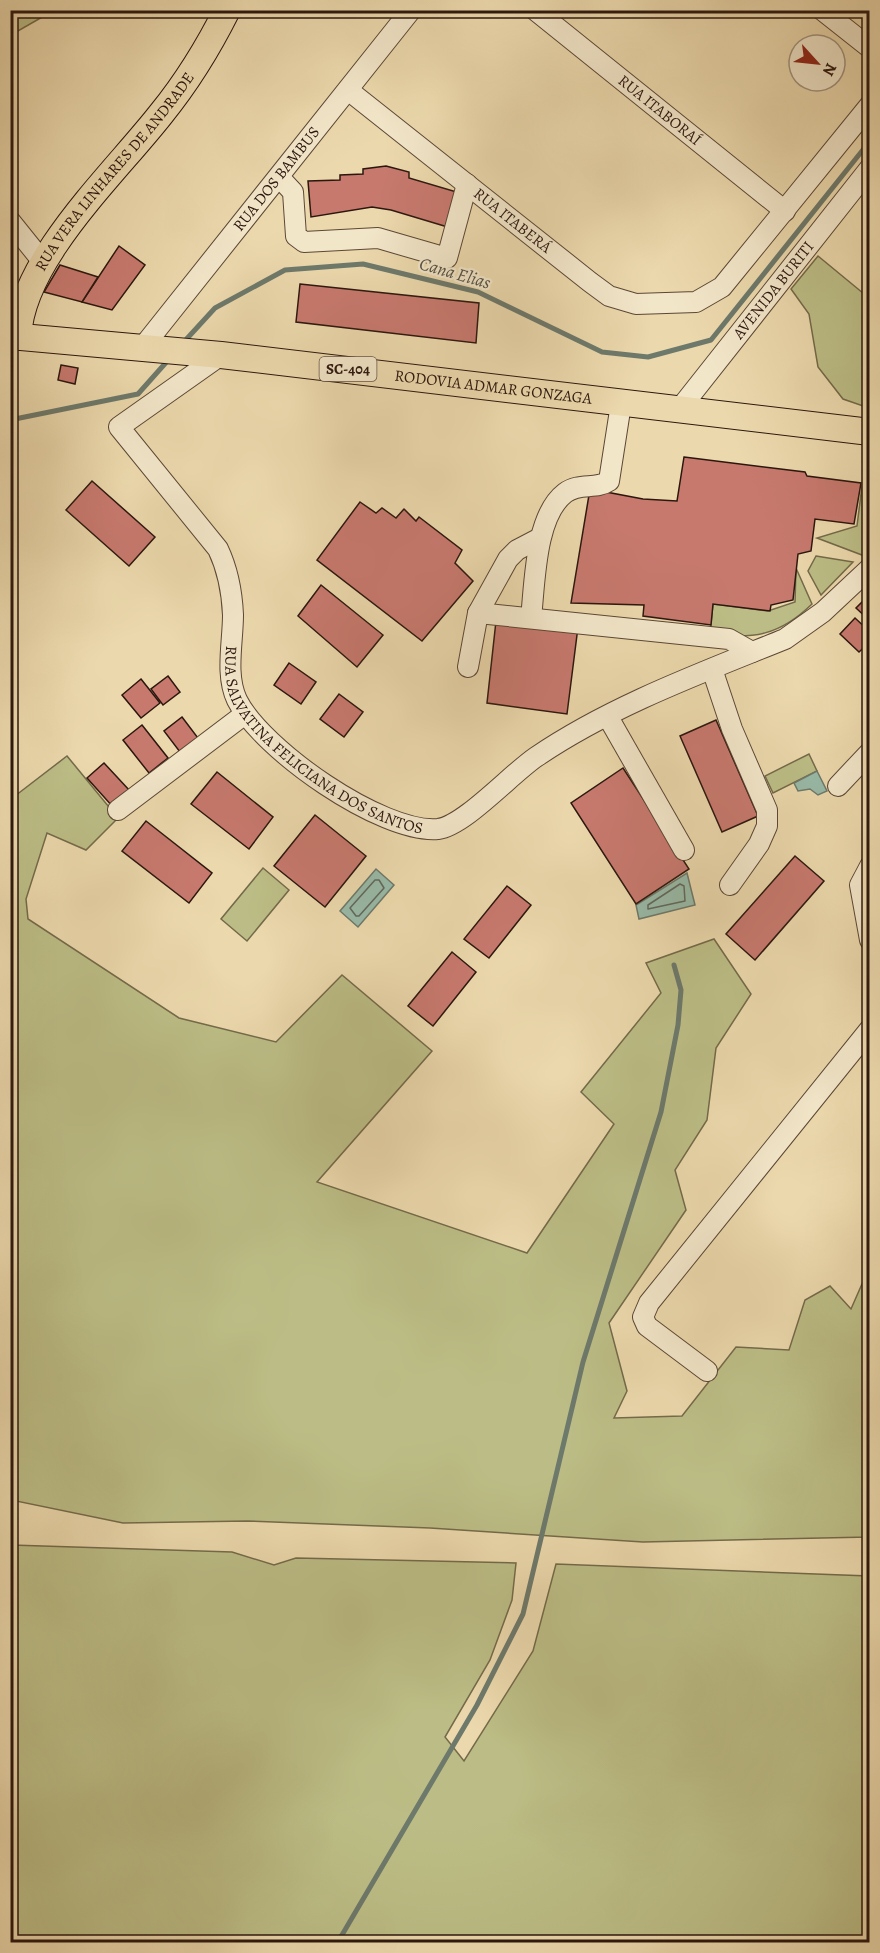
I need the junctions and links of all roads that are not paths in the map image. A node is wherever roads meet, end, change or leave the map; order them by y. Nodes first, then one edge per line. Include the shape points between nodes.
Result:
1 (227, 10) edge
2 (411, 10) edge
3 (535, 10) edge
4 (822, 10) edge
5 (870, 48) edge
6 (348, 90) junction
7 (870, 105) edge
8 (870, 168) edge
9 (279, 177) junction
10 (467, 184) junction
11 (785, 211) junction
12 (10, 221) edge
13 (43, 262) junction
14 (14, 337) edge
15 (142, 348) junction
16 (198, 353) junction
17 (621, 404) junction
18 (678, 411) junction
19 (870, 432) edge
20 (540, 538) junction
21 (870, 568) edge
22 (478, 613) junction
23 (531, 618) junction
24 (752, 652) junction
25 (468, 667) dead end
26 (712, 669) junction
27 (245, 714) junction
28 (608, 717) junction
29 (870, 752) edge
30 (838, 786) dead end
31 (118, 810) dead end
32 (684, 850) dead end
33 (870, 866) edge
34 (730, 885) dead end
35 (870, 940) edge
36 (870, 1029) edge
37 (707, 1371) dead end

1 - 13 main road, RUA VERA LINHARES DE ANDRADE via 185,82
2 - 6 street, RUA DOS BAMBUS
3 - 11 street, RUA ITABORAÍ
4 - 5 street
6 - 9 street, RUA DOS BAMBUS
6 - 10 street, RUA ITABERÁ
7 - 11 street
8 - 18 street, AVENIDA BURITI
9 - 10 street via 293,192 296,236 304,242 378,238 447,258
9 - 15 street, RUA DOS BAMBUS
10 - 11 street, RUA ITABERÁ via 609,296 636,304 696,302 711,296 732,278
12 - 13 street
13 - 14 main road, RUA VERA LINHARES DE ANDRADE via 22,307
14 - 15 main road, RODOVIA ADMAR GONZAGA / SC-404
15 - 16 main road, RODOVIA ADMAR GONZAGA / SC-404
16 - 17 main road, RODOVIA ADMAR GONZAGA / SC-404
16 - 27 street, RUA SALVATINA FELICIANA DOS SANTOS via 119,427 218,549 226,565 233,614 232,685
17 - 18 main road, RODOVIA ADMAR GONZAGA / SC-404
17 - 20 street via 609,481 603,485 577,486 564,493
18 - 19 main road, RODOVIA ADMAR GONZAGA / SC-404
20 - 22 street via 508,559
20 - 23 street
21 - 24 street, RUA SALVATINA FELICIANA DOS SANTOS via 804,627
22 - 23 street
22 - 25 street
23 - 24 street via 729,639
24 - 26 street, RUA SALVATINA FELICIANA DOS SANTOS
26 - 28 street, RUA SALVATINA FELICIANA DOS SANTOS
26 - 34 street via 732,729 767,810 767,826 759,844
27 - 28 street, RUA SALVATINA FELICIANA DOS SANTOS via 291,759 361,806 393,820 440,829 470,812 536,757
27 - 31 street
28 - 32 street
29 - 30 street
33 - 35 street via 860,885
36 - 37 street via 649,1304 643,1317 647,1326

